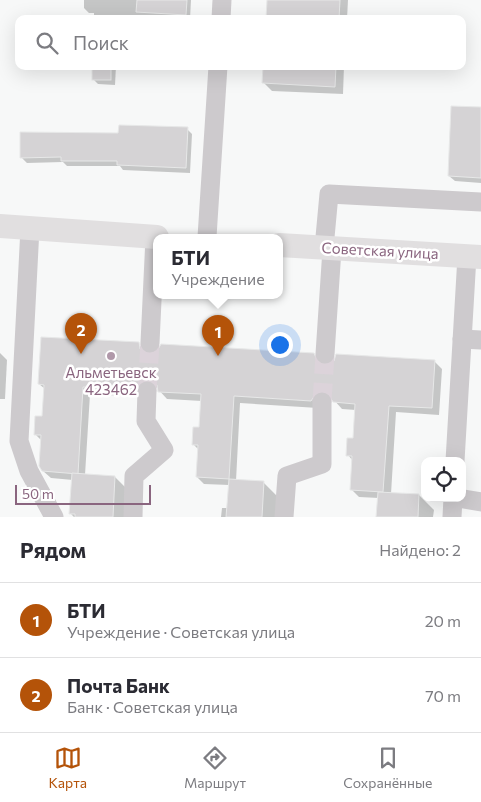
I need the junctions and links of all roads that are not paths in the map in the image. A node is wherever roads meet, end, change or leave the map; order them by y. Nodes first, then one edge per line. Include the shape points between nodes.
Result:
1 (222, 0) edge
2 (221, 15) edge
3 (218, 70) edge
4 (481, 202) edge
5 (0, 226) edge
6 (30, 228) junction
7 (207, 234) edge
8 (153, 237) edge
9 (283, 245) edge
10 (328, 248) junction
11 (474, 257) edge
12 (153, 290) edge
13 (462, 339) junction
14 (481, 340) edge
15 (150, 343) tunnel mouth
16 (325, 354) tunnel mouth
17 (147, 391) tunnel mouth
18 (322, 402) tunnel mouth
19 (455, 457) edge
20 (466, 499) edge
21 (453, 502) edge
22 (481, 502) edge
23 (54, 517) edge
24 (133, 517) edge
25 (284, 517) edge
26 (452, 517) edge

1 - 2 lane
3 - 7 lane
4 - 10 lane via 329,194
5 - 6 main road
6 - 8 main road
6 - 23 lane via 19,441 29,471
9 - 10 main road, Советская улица
10 - 11 main road, Советская улица
10 - 16 lane
11 - 13 lane
12 - 15 lane
13 - 14 lane
13 - 19 lane
17 - 24 lane via 146,421 164,450 134,476
18 - 25 lane via 322,464 287,476
20 - 22 lane
21 - 26 lane

